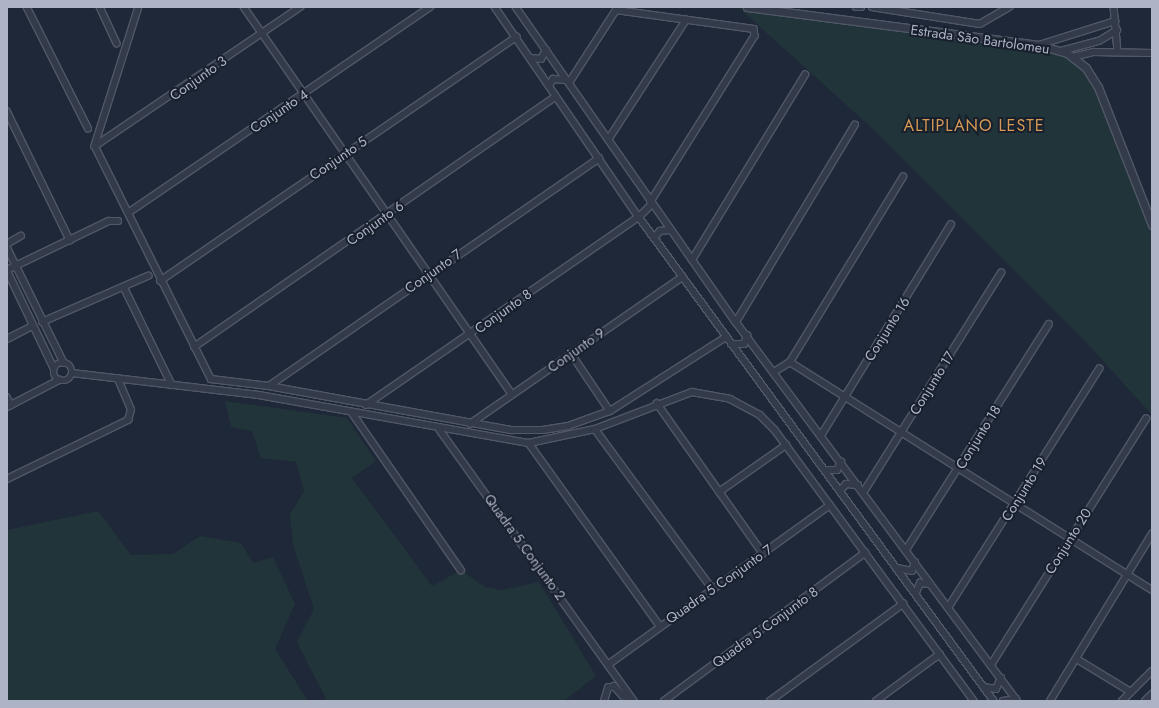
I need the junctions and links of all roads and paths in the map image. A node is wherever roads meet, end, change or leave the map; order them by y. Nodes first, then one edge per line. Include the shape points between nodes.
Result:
1 (27, 7) edge
2 (100, 7) edge
3 (139, 7) edge
4 (244, 7) edge
5 (300, 7) edge
6 (430, 7) edge
7 (495, 7) edge
8 (516, 7) edge
9 (747, 7) edge
10 (856, 7) edge
11 (861, 7) edge
12 (872, 7) edge
13 (1009, 7) edge
14 (1113, 9) edge
15 (686, 20) junction
16 (1115, 21) junction
17 (1116, 30) junction
18 (262, 33) junction
19 (1079, 34) junction
20 (516, 37) junction
21 (1059, 40) junction
22 (117, 43) dead end
23 (1081, 44) junction
24 (1039, 45) junction
25 (546, 50) junction
26 (1059, 50) junction
27 (1118, 52) junction
28 (1152, 53) edge
29 (1073, 56) junction
30 (530, 58) junction
31 (805, 75) dead end
32 (568, 81) junction
33 (549, 86) junction
34 (304, 95) junction
35 (555, 97) junction
36 (7, 111) edge
37 (855, 125) dead end
38 (88, 128) dead end
39 (608, 140) junction
40 (95, 146) junction
41 (345, 154) junction
42 (598, 158) junction
43 (903, 177) dead end
44 (652, 203) junction
45 (128, 213) junction
46 (387, 215) junction
47 (639, 217) junction
48 (118, 221) dead end
49 (952, 224) dead end
50 (1152, 225) edge
51 (670, 230) junction
52 (21, 236) dead end
53 (654, 238) junction
54 (70, 240) junction
55 (7, 245) edge
56 (692, 260) junction
57 (16, 266) junction
58 (7, 270) edge
59 (1001, 272) dead end
60 (428, 274) junction
61 (148, 276) dead end
62 (682, 277) junction
63 (160, 281) junction
64 (124, 287) junction
65 (42, 322) junction
66 (736, 322) junction
67 (1049, 324) dead end
68 (33, 326) junction
69 (469, 335) junction
70 (747, 336) junction
71 (726, 337) junction
72 (7, 339) edge
73 (731, 344) junction
74 (194, 348) junction
75 (572, 353) junction
76 (790, 362) junction
77 (64, 363) junction
78 (54, 368) junction
79 (1099, 368) dead end
80 (774, 372) junction
81 (72, 373) junction
82 (118, 379) junction
83 (59, 380) junction
84 (172, 386) junction
85 (269, 386) junction
86 (512, 394) junction
87 (845, 396) junction
88 (7, 397) edge
89 (657, 403) junction
90 (366, 405) junction
91 (9, 406) edge
92 (610, 411) junction
93 (353, 414) junction
94 (1146, 419) dead end
95 (470, 424) junction
96 (595, 429) junction
97 (440, 430) junction
98 (901, 433) junction
99 (822, 434) junction
100 (529, 443) junction
101 (786, 444) junction
102 (841, 462) junction
103 (958, 468) junction
104 (826, 470) junction
105 (7, 479) edge
106 (858, 485) junction
107 (840, 491) junction
108 (719, 492) junction
109 (863, 493) junction
110 (1014, 504) junction
111 (830, 506) junction
112 (1152, 534) edge
113 (1069, 538) junction
114 (906, 550) junction
115 (763, 553) junction
116 (865, 553) junction
117 (915, 562) junction
118 (896, 568) junction
119 (461, 570) dead end
120 (1126, 574) junction
121 (930, 584) junction
122 (712, 588) junction
123 (1152, 590) edge
124 (916, 593) junction
125 (903, 604) junction
126 (948, 608) junction
127 (660, 626) junction
128 (940, 654) junction
129 (1077, 659) junction
130 (609, 664) junction
131 (991, 665) junction
132 (1152, 671) edge
133 (1001, 678) junction
134 (984, 687) junction
135 (1131, 692) junction
136 (1152, 694) edge
137 (1017, 700) edge
138 (604, 701) edge
139 (628, 701) edge
140 (634, 701) edge
141 (664, 701) edge
142 (770, 701) edge
143 (876, 701) edge
144 (974, 701) edge
145 (994, 701) edge
146 (1004, 701) edge
147 (1050, 701) edge
148 (1122, 701) edge
149 (1145, 701) edge

1 - 38 street
2 - 22 street
3 - 40 street
4 - 18 street
5 - 18 street, Conjunto 3
6 - 34 street, Conjunto 4
7 - 20 street
8 - 25 street
9 - 24 street, Estrada São Bartolomeu
10 - 11 street
12 - 13 street via 980,24
14 - 16 street
15 - 32 street via 620,10 614,13
15 - 39 street
15 - 44 street, Conjunto 8 via 748,26 755,36
16 - 17 street
16 - 19 street
17 - 23 street via 1099,40
17 - 27 street
18 - 34 street
18 - 40 street, Conjunto 3
19 - 21 street
19 - 23 street
20 - 30 street
20 - 41 street, Conjunto 5
21 - 24 street
21 - 26 street
23 - 26 street
24 - 26 street, Estrada São Bartolomeu
25 - 30 street via 541,58
25 - 32 street
26 - 29 street, Estrada São Bartolomeu
27 - 28 street
27 - 29 street
29 - 50 street, Estrada São Bartolomeu via 1098,87
30 - 33 street
31 - 56 street
32 - 33 street via 553,79
32 - 39 street
33 - 35 street
34 - 41 street
34 - 45 street, Conjunto 4
35 - 42 street
35 - 46 street, Conjunto 6
36 - 54 street
37 - 66 street
39 - 44 street
40 - 45 street
41 - 46 street
41 - 63 street, Conjunto 5
42 - 47 street
42 - 60 street, Conjunto 7
43 - 76 street
44 - 47 street, Conjunto 8
44 - 51 street
45 - 63 street
46 - 60 street
46 - 74 street, Conjunto 6
47 - 53 street
47 - 69 street, Conjunto 8
48 - 54 street via 109,221
49 - 87 street, Conjunto 16
51 - 53 street via 660,231
51 - 56 street
52 - 55 street
53 - 62 street
54 - 57 street
55 - 57 street
56 - 66 street
57 - 58 street
57 - 65 street
58 - 68 street
59 - 98 street, Conjunto 17
60 - 69 street
60 - 85 street, Conjunto 7
61 - 64 street
62 - 71 street
62 - 75 street, Conjunto 9
63 - 74 street
64 - 65 street
64 - 84 street
65 - 77 street
66 - 70 street
67 - 103 street, Conjunto 18
68 - 72 street
68 - 78 street
69 - 86 street
69 - 90 street, Conjunto 8
70 - 73 street via 744,344
70 - 80 street
71 - 73 street
71 - 92 street
73 - 104 street
74 - 85 street via 211,379
75 - 86 street, Conjunto 9
75 - 92 street
76 - 80 street
76 - 87 street
77 - 78 street
77 - 81 street
78 - 83 street
79 - 110 street, Conjunto 19
80 - 99 street
81 - 82 street
81 - 83 street via 67,380
82 - 84 street
82 - 105 street via 131,410 128,420
83 - 91 street
84 - 93 street via 259,395
85 - 90 street
86 - 95 street, Conjunto 9
87 - 98 street
87 - 99 street, Conjunto 16
88 - 91 street
89 - 96 street
89 - 101 street via 692,392 714,393 760,415
89 - 108 street
90 - 95 street
92 - 95 street via 568,426 543,430 512,430
93 - 97 street
93 - 119 street
94 - 113 street, Conjunto 20
96 - 100 street
96 - 122 street
97 - 100 street
97 - 130 street, Quadra 5 Conjunto 2
98 - 103 street
98 - 109 street, Conjunto 17
99 - 102 street
100 - 127 street
101 - 108 street
101 - 111 street
102 - 104 street via 837,470
102 - 106 street
103 - 110 street
103 - 114 street, Conjunto 18
104 - 107 street
106 - 107 street via 846,484
106 - 109 street
107 - 118 street
108 - 115 street
109 - 114 street
110 - 113 street
110 - 126 street, Conjunto 19
111 - 115 street, Quadra 5 Conjunto 7
111 - 116 street
112 - 120 street
113 - 120 street
113 - 131 street, Conjunto 20
114 - 117 street
115 - 122 street, Quadra 5 Conjunto 7
116 - 125 street
116 - 141 street, Quadra 5 Conjunto 8
117 - 118 street via 912,571
117 - 121 street
118 - 124 street
120 - 123 street
120 - 129 street
121 - 124 street via 920,583
121 - 126 street
122 - 127 street, Quadra 5 Conjunto 7
124 - 134 street
125 - 128 street
125 - 142 street
126 - 131 street
127 - 130 street, Quadra 5 Conjunto 7
128 - 143 street
128 - 144 street
129 - 135 street
129 - 147 street
130 - 140 street, Quadra 5 Conjunto 2
131 - 133 street
132 - 135 street
133 - 134 street via 996,689
133 - 137 street
134 - 145 street
135 - 148 street
136 - 149 street
137 - 146 street
138 - 139 street via 611,686 617,686

